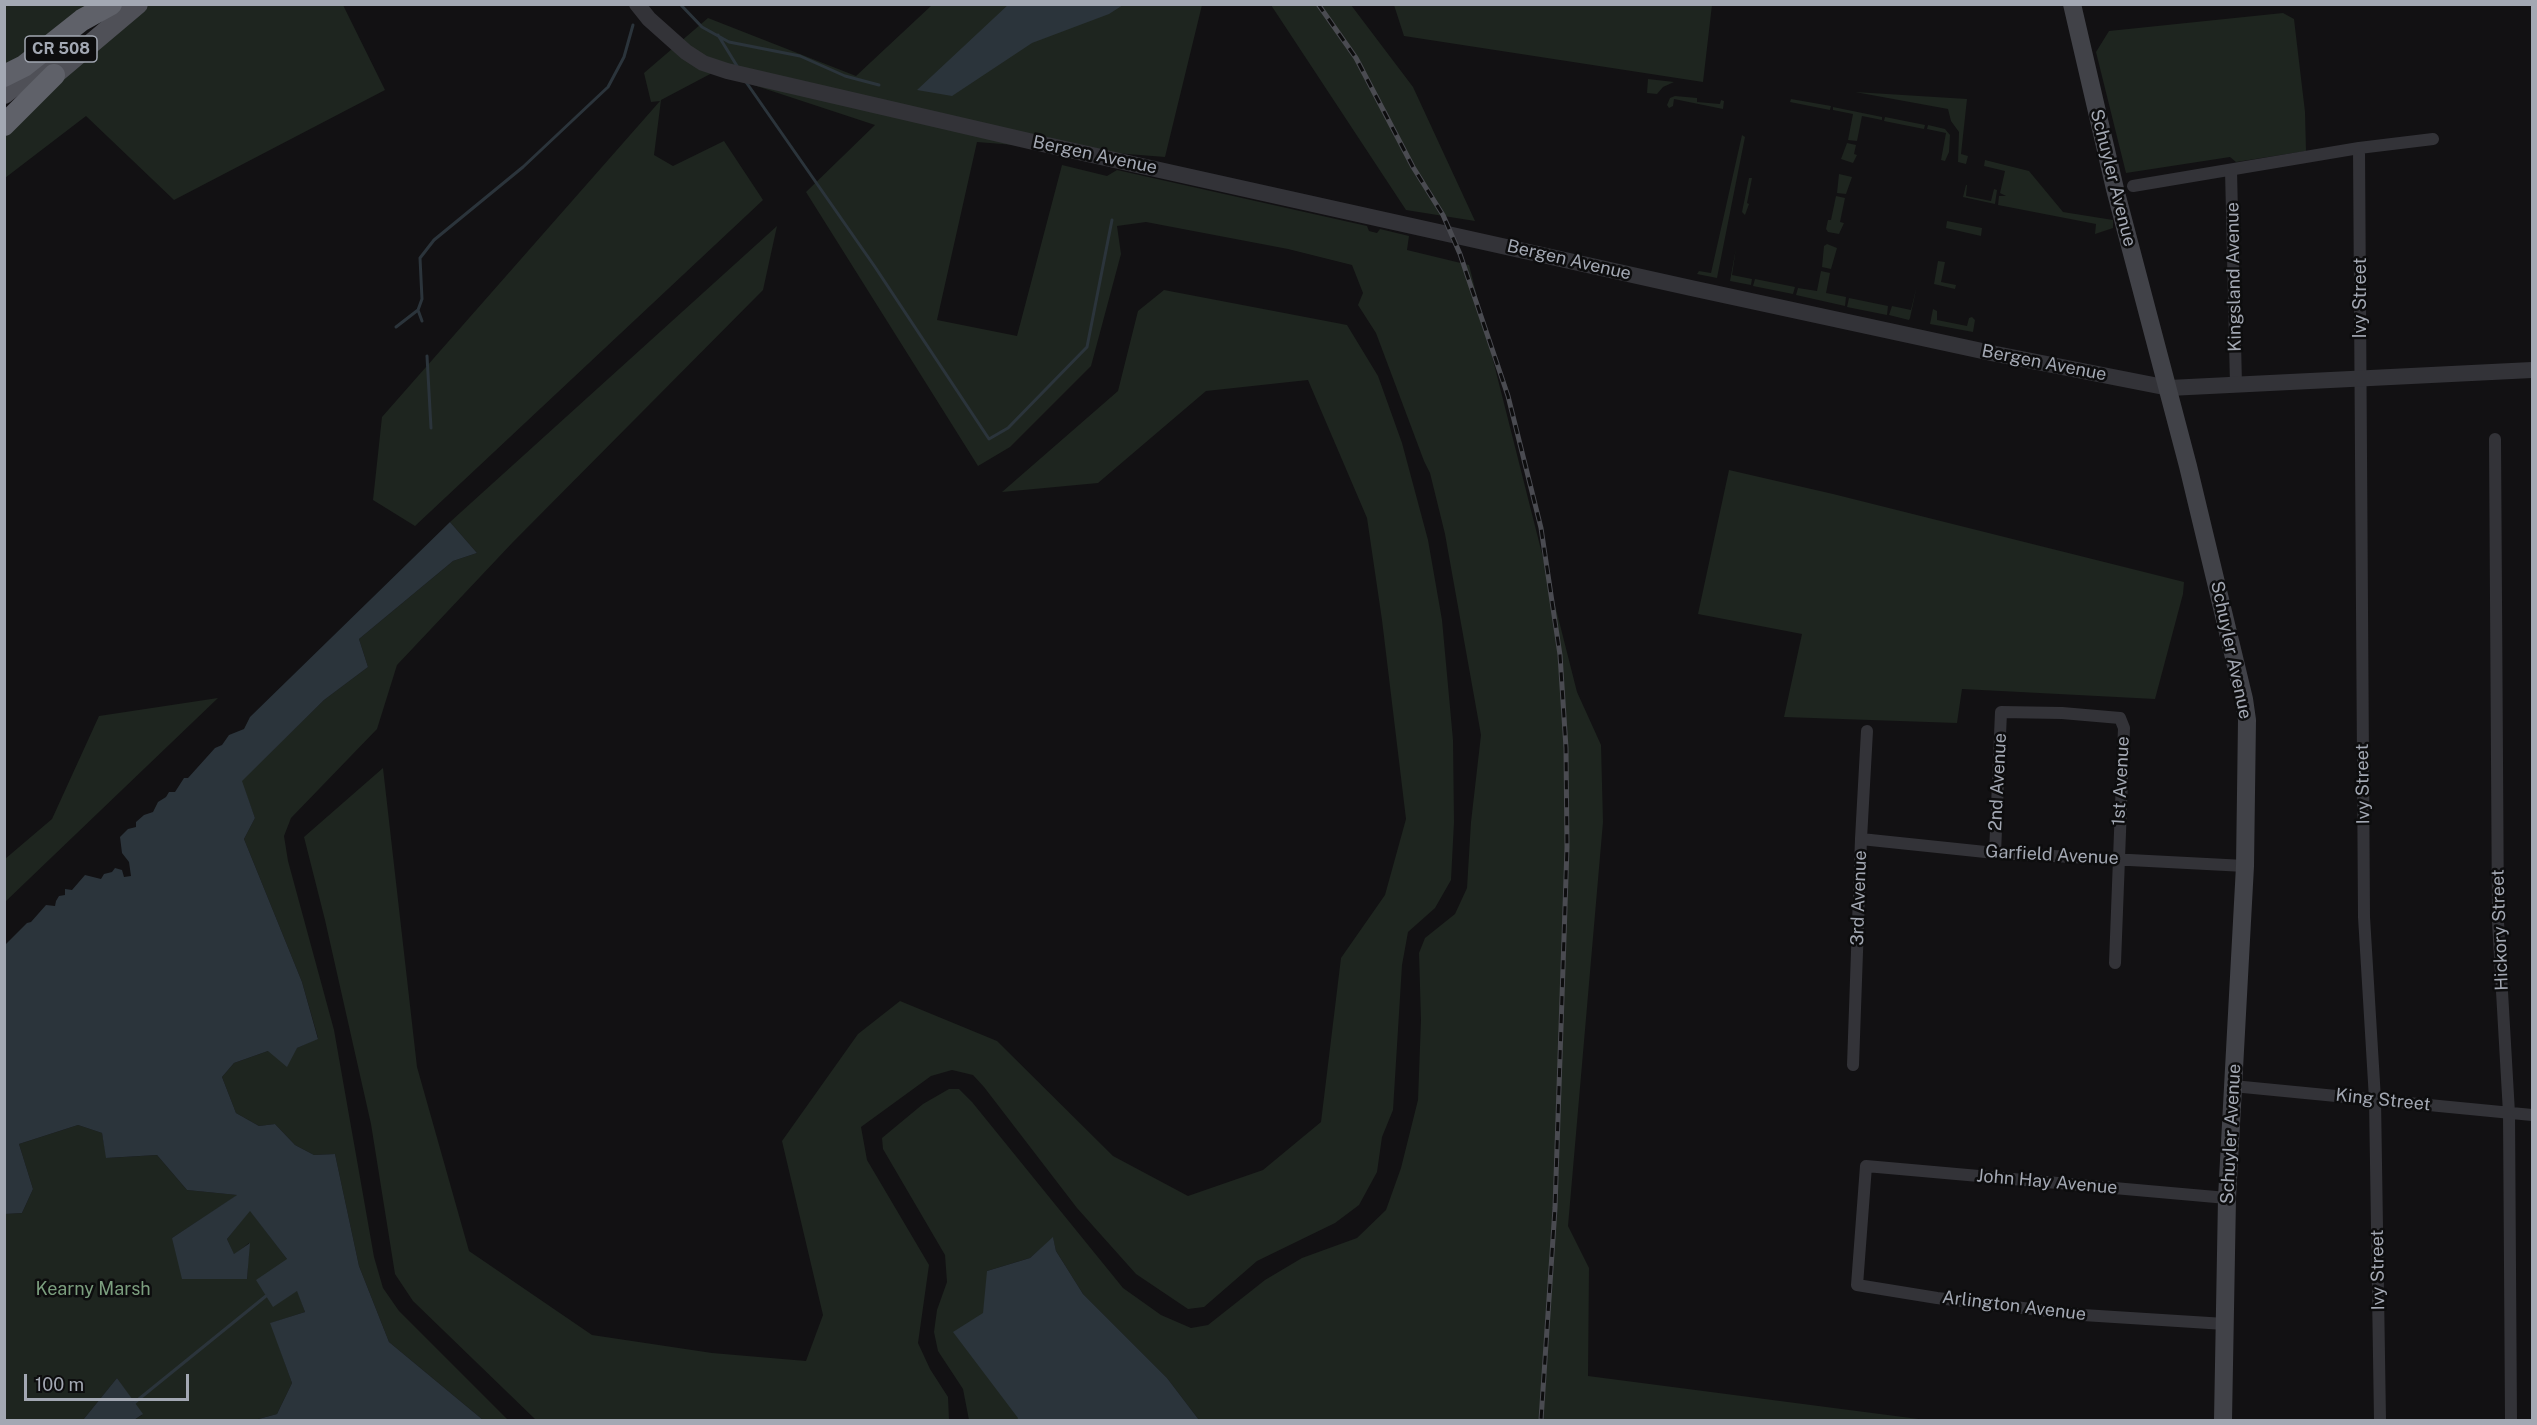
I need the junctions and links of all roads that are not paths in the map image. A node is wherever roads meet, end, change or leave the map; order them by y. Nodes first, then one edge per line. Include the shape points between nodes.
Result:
1 (111, 4) edge
2 (118, 4) edge
3 (138, 4) edge
4 (637, 4) edge
5 (2072, 4) edge
6 (54, 75) junction
7 (4, 76) edge
8 (4, 94) edge
9 (4, 115) edge
10 (4, 125) edge
11 (2433, 139) dead end
12 (2359, 148) junction
13 (2232, 170) junction
14 (2133, 186) dead end
15 (2532, 370) edge
16 (2361, 378) junction
17 (2236, 385) junction
18 (2169, 388) junction
19 (2495, 439) dead end
20 (2001, 712) joint
21 (1867, 731) dead end
22 (1860, 839) junction
23 (1995, 853) junction
24 (2117, 859) junction
25 (2245, 866) junction
26 (2115, 963) dead end
27 (1853, 1065) dead end
28 (2233, 1086) junction
29 (2375, 1099) junction
30 (2509, 1113) junction
31 (2532, 1115) edge
32 (2227, 1198) junction
33 (1862, 1232) joint
34 (2225, 1324) junction
35 (2223, 1420) edge
36 (2380, 1420) edge
37 (2511, 1420) edge

1 - 7 highway
2 - 8 main road, CR 508
3 - 6 main road, CR 508
4 - 18 street, Bergen Avenue via 686,52 727,71 1701,290
5 - 18 main road, Schuyler Avenue via 2115,189
6 - 9 main road, CR 508
6 - 10 highway
11 - 12 street
12 - 13 street
12 - 16 street, Ivy Street
13 - 14 street
13 - 17 street, Kingsland Avenue
15 - 16 street, Bergen Avenue
16 - 17 street, Bergen Avenue
16 - 29 street, Ivy Street via 2364,917
17 - 18 street, Bergen Avenue
18 - 25 main road, Schuyler Avenue via 2244,699 2248,739
19 - 30 street, Hickory Street via 2498,922
20 - 23 street, 2nd Avenue
20 - 24 street, 1st Avenue via 2120,718 2124,728
21 - 22 street, 3rd Avenue
22 - 23 street, Garfield Avenue
22 - 27 street, 3rd Avenue
23 - 24 street, Garfield Avenue
24 - 25 street, Garfield Avenue
24 - 26 street, 1st Avenue
25 - 28 main road, Schuyler Avenue
28 - 29 street, King Street
28 - 32 main road, Schuyler Avenue
29 - 30 street, King Street
29 - 36 street, Ivy Street
30 - 31 street, King Street
30 - 37 street, Hickory Street
32 - 33 street, John Hay Avenue via 1866,1166
32 - 34 main road, Schuyler Avenue
33 - 34 street, Arlington Avenue via 1857,1285 2083,1315
34 - 35 main road, Schuyler Avenue

